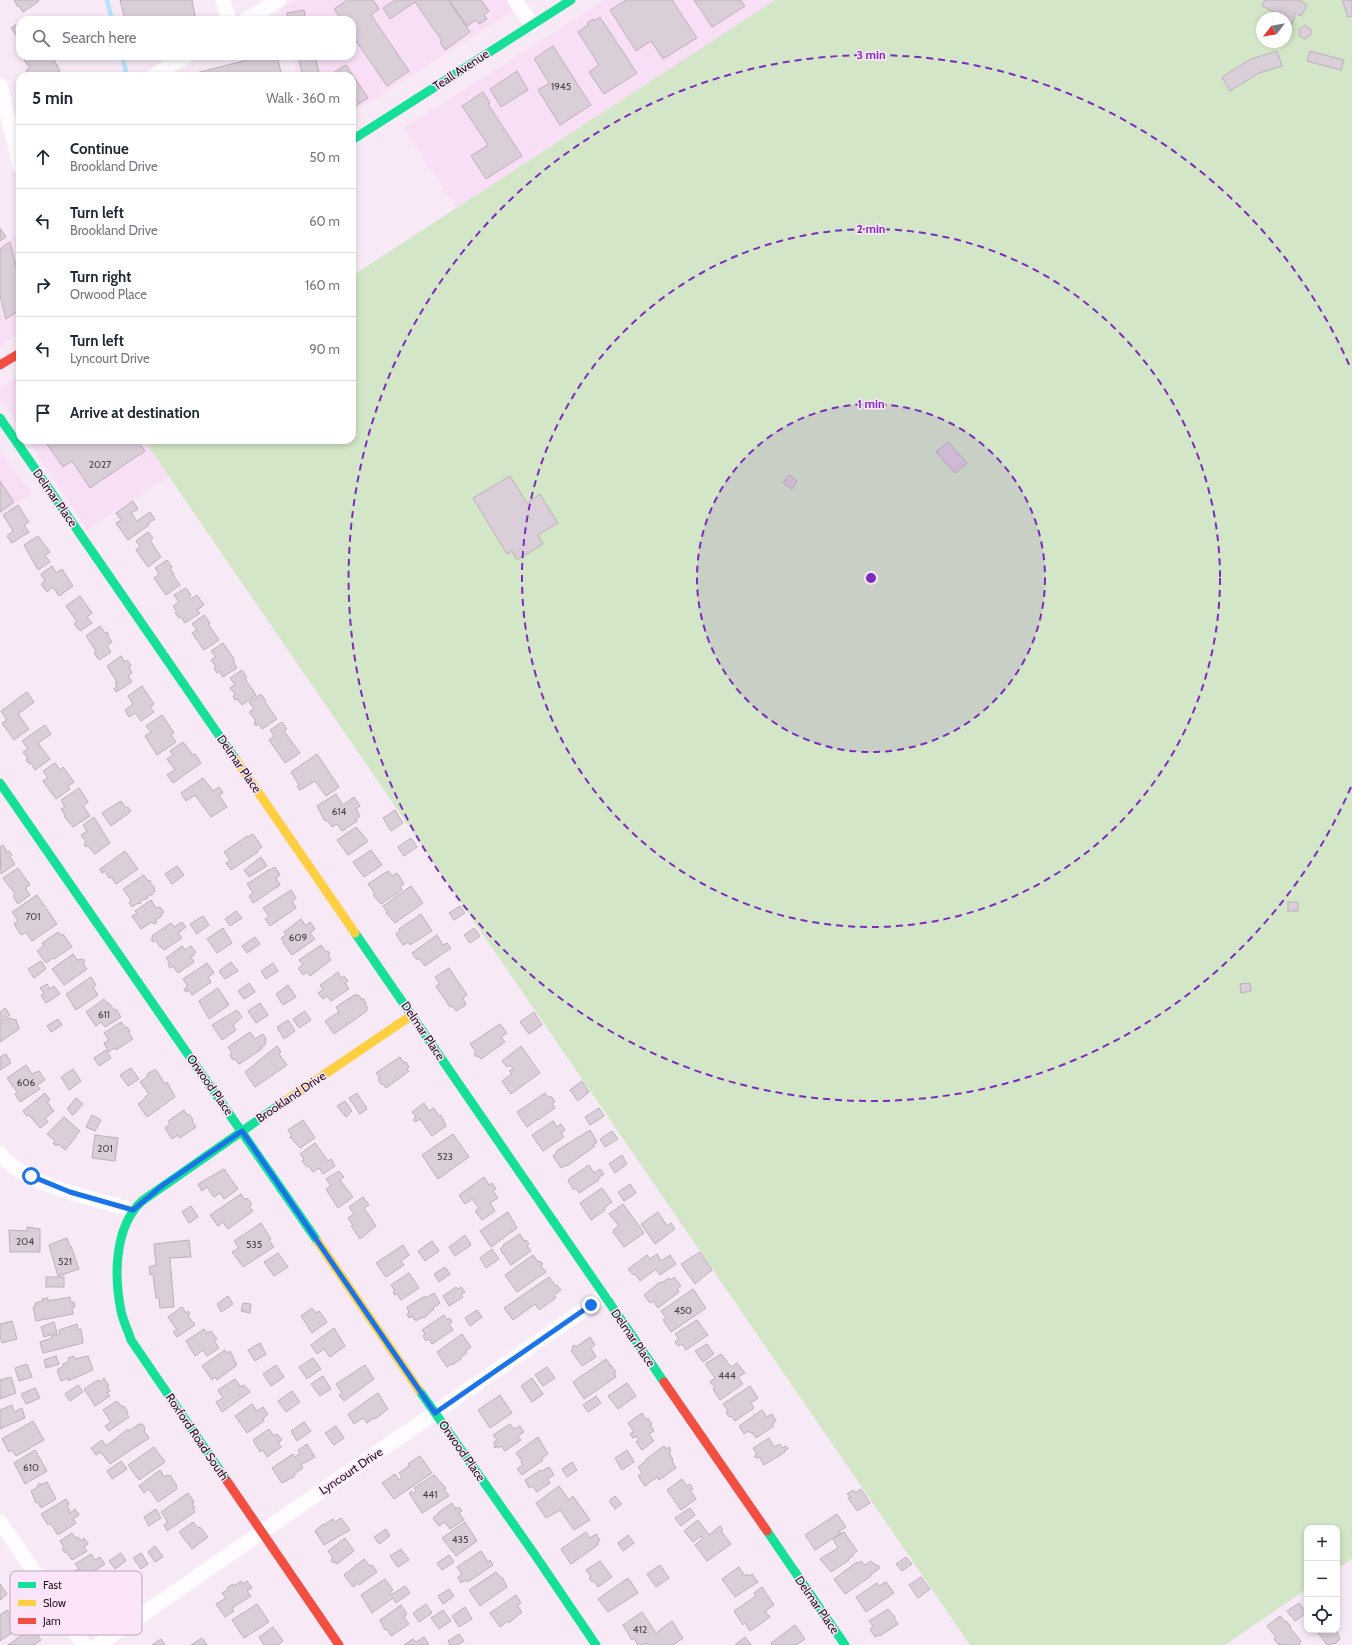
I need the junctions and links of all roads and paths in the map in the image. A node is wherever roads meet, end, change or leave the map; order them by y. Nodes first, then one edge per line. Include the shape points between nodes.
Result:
1 (223, 0) edge
2 (279, 0) edge
3 (515, 0) edge
4 (571, 0) edge
5 (227, 16) edge
6 (253, 16) edge
7 (532, 25) junction
8 (180, 60) edge
9 (160, 72) edge
10 (0, 85) edge
11 (356, 137) edge
12 (16, 150) edge
13 (16, 355) edge
14 (0, 365) edge
15 (0, 418) edge
16 (16, 441) edge
17 (18, 444) edge
18 (0, 783) edge
19 (412, 1015) junction
20 (242, 1131) junction
21 (3, 1160) edge
22 (133, 1210) junction
23 (604, 1296) junction
24 (435, 1413) junction
25 (0, 1522) edge
26 (261, 1532) junction
27 (33, 1571) edge
28 (142, 1614) edge
29 (77, 1635) edge
30 (112, 1635) edge
31 (84, 1645) edge
32 (98, 1645) edge
33 (339, 1645) edge
34 (596, 1645) edge
35 (845, 1645) edge

1 - 5 street
2 - 6 street
3 - 7 street
4 - 7 street, Teall Avenue
7 - 11 street, Teall Avenue
8 - 9 street
10 - 12 street
13 - 14 street
15 - 16 street, Delmar Place
17 - 19 street, Delmar Place
18 - 20 street, Orwood Place
19 - 20 street, Brookland Drive
19 - 23 street, Delmar Place
20 - 22 street, Brookland Drive via 163,1185
20 - 24 street, Orwood Place
21 - 22 street via 41,1181
22 - 26 street, Roxford Road South via 124,1228 118,1272 121,1312 131,1340
23 - 24 street, Lyncourt Drive
23 - 35 street, Delmar Place
24 - 26 street, Lyncourt Drive
24 - 34 street, Orwood Place
25 - 27 street
26 - 28 street, Lyncourt Drive
26 - 33 street, Roxford Road South
29 - 31 street
30 - 32 street, Lyncourt Drive

